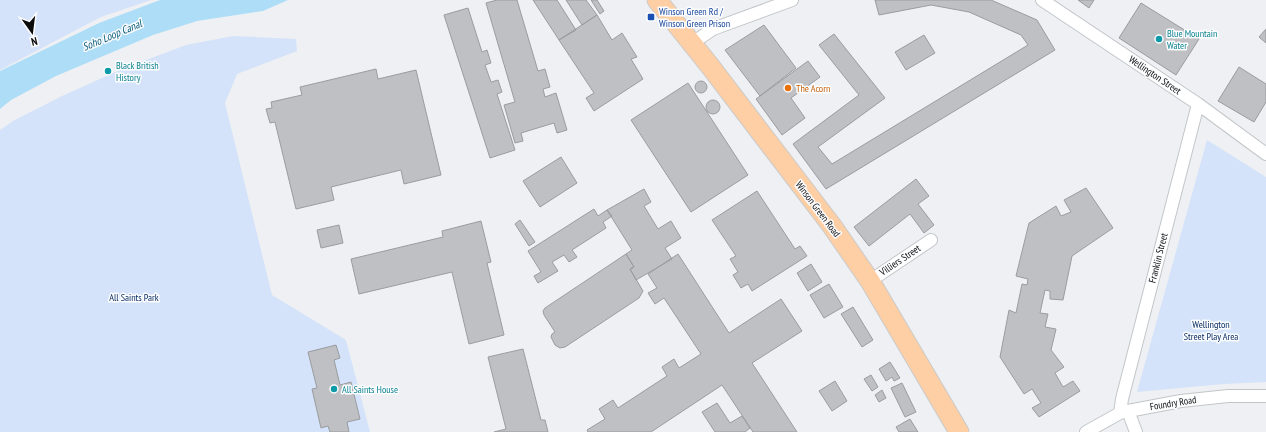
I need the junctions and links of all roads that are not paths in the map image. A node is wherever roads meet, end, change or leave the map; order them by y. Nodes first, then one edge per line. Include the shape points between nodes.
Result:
1 (657, 0) edge
2 (792, 0) edge
3 (1042, 0) edge
4 (691, 44) junction
5 (1198, 104) junction
6 (1266, 154) edge
7 (931, 240) dead end
8 (870, 281) junction
9 (1266, 396) edge
10 (1124, 412) junction
11 (959, 432) edge
12 (1086, 432) edge
13 (1136, 432) edge

1 - 4 main road, Winson Green Road
2 - 4 street via 713,29
3 - 5 street, Wellington Street
4 - 8 main road, Winson Green Road via 832,226
5 - 6 street, Wellington Street
5 - 10 street, Franklin Street via 1122,399
7 - 8 street, Villiers Street
8 - 11 main road, Winson Green Road
9 - 10 street, Foundry Road via 1228,396 1181,401
10 - 12 street, Foundry Road
10 - 13 street

